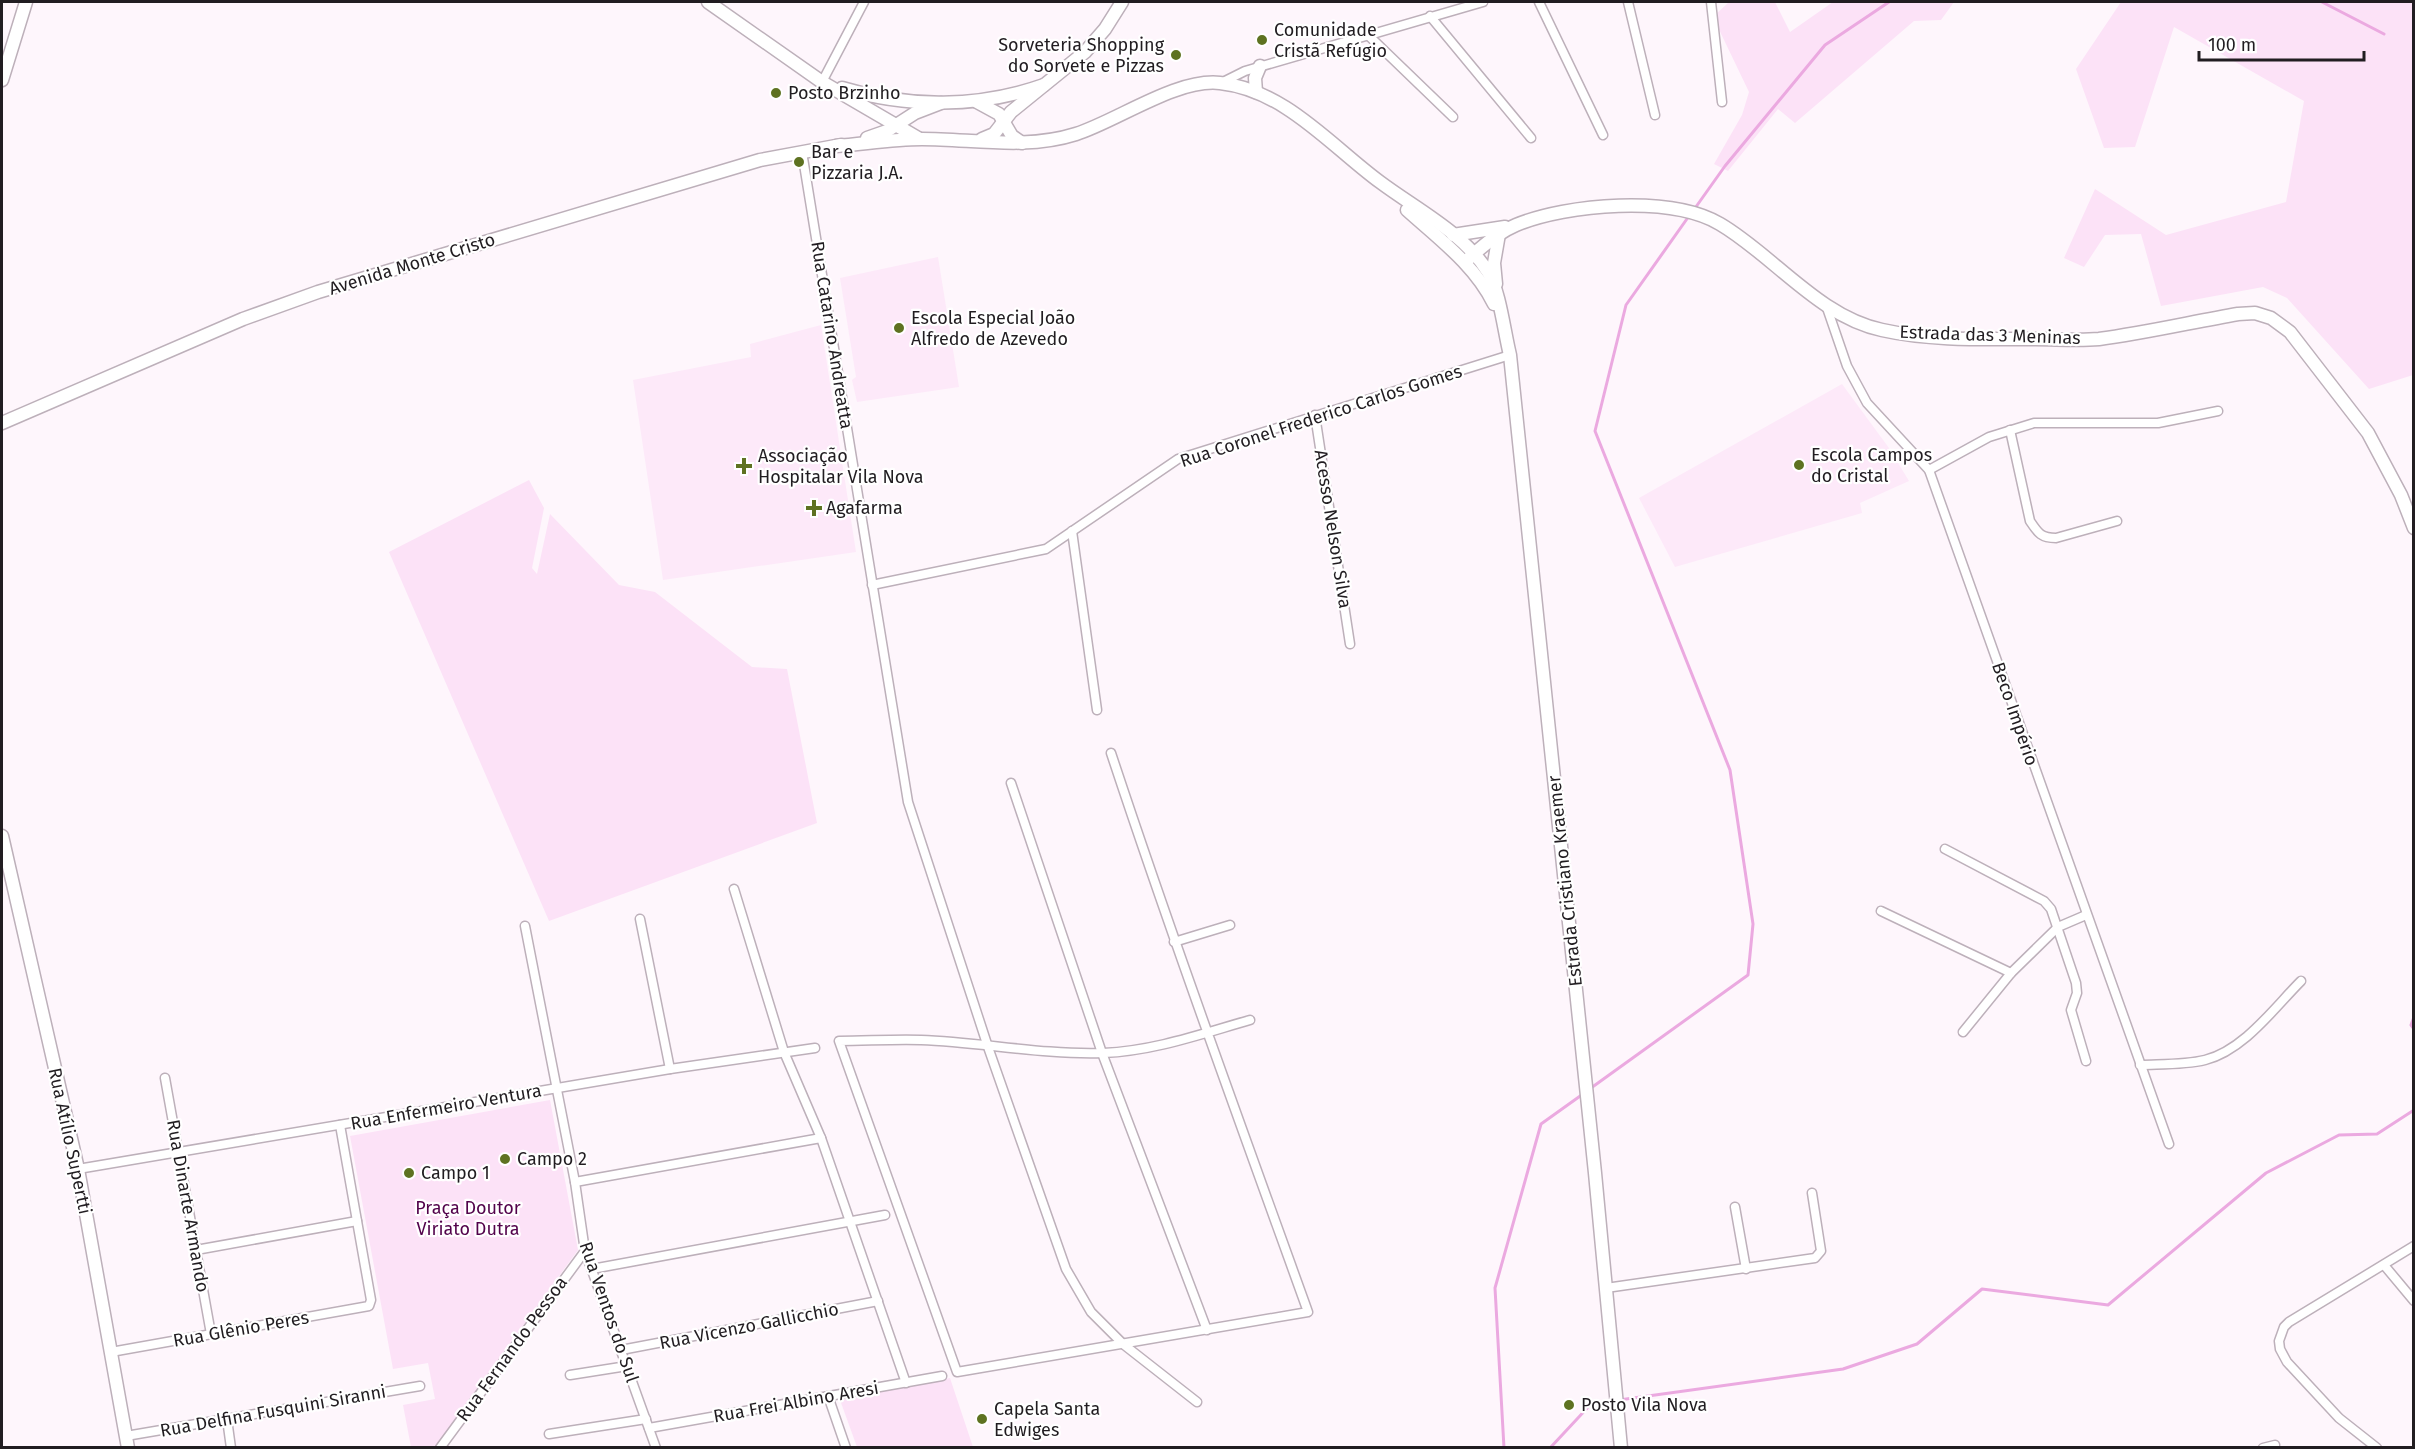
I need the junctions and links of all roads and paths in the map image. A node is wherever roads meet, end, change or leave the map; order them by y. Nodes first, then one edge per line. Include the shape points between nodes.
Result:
1 (26, 2) edge
2 (708, 2) edge
3 (864, 2) edge
4 (1122, 2) edge
5 (1483, 2) edge
6 (1539, 2) edge
7 (1628, 2) edge
8 (1711, 2) edge
9 (1430, 16) junction
10 (1369, 36) junction
11 (1260, 66) junction
12 (2, 80) edge
13 (822, 82) junction
14 (1221, 83) junction
15 (1044, 85) junction
16 (1237, 86) junction
17 (1256, 92) junction
18 (976, 102) junction
19 (1722, 102) dead end
20 (941, 103) junction
21 (1655, 115) dead end
22 (1453, 117) dead end
23 (1003, 121) junction
24 (895, 126) junction
25 (1603, 135) dead end
26 (1531, 138) dead end
27 (919, 139) junction
28 (976, 140) junction
29 (1023, 142) junction
30 (836, 146) junction
31 (802, 152) junction
32 (1378, 181) junction
33 (1515, 225) junction
34 (1499, 234) junction
35 (1454, 235) junction
36 (1469, 258) junction
37 (1496, 291) junction
38 (1826, 305) junction
39 (1500, 317) junction
40 (1510, 355) junction
41 (2218, 411) dead end
42 (1315, 415) junction
43 (2, 423) edge
44 (2010, 430) junction
45 (1929, 470) junction
46 (2117, 521) dead end
47 (2414, 528) edge
48 (1072, 531) junction
49 (872, 585) junction
50 (1350, 644) dead end
51 (1097, 710) dead end
52 (1111, 753) dead end
53 (1011, 783) dead end
54 (2, 836) edge
55 (1945, 849) dead end
56 (734, 889) dead end
57 (1881, 911) dead end
58 (2086, 915) junction
59 (640, 918) dead end
60 (1230, 925) dead end
61 (525, 926) dead end
62 (2058, 927) junction
63 (1174, 942) junction
64 (2011, 973) junction
65 (2301, 981) dead end
66 (1250, 1020) dead end
67 (1963, 1032) dead end
68 (1207, 1033) junction
69 (988, 1047) junction
70 (815, 1048) dead end
71 (784, 1052) junction
72 (1102, 1053) junction
73 (2086, 1061) dead end
74 (2140, 1065) junction
75 (670, 1069) junction
76 (165, 1078) dead end
77 (557, 1088) junction
78 (339, 1125) junction
79 (821, 1138) junction
80 (2169, 1144) dead end
81 (178, 1152) junction
82 (78, 1169) junction
83 (575, 1182) junction
84 (1812, 1193) dead end
85 (1734, 1207) dead end
86 (885, 1215) dead end
87 (357, 1221) junction
88 (850, 1222) junction
89 (2414, 1246) edge
90 (196, 1250) junction
91 (585, 1251) junction
92 (2384, 1265) junction
93 (592, 1269) junction
94 (1746, 1269) junction
95 (1606, 1287) junction
96 (878, 1301) junction
97 (2414, 1301) edge
98 (1207, 1329) junction
99 (211, 1334) junction
100 (1123, 1344) junction
101 (621, 1350) junction
102 (111, 1352) junction
103 (627, 1366) junction
104 (570, 1375) dead end
105 (942, 1376) dead end
106 (906, 1383) junction
107 (420, 1386) dead end
108 (828, 1396) junction
109 (1197, 1402) dead end
110 (226, 1419) junction
111 (648, 1423) junction
112 (549, 1434) dead end
113 (127, 1442) edge
114 (2275, 1445) dead end
115 (231, 1448) edge
116 (440, 1448) edge
117 (656, 1448) edge
118 (846, 1448) edge
119 (1621, 1448) edge
120 (2263, 1448) edge
121 (2377, 1448) edge

1 - 12 main road
2 - 13 main road
3 - 13 street
4 - 15 main road via 1085,52
5 - 9 street
6 - 25 street
7 - 21 street
8 - 19 street
9 - 10 street
9 - 26 street
10 - 11 street
10 - 22 street
11 - 14 street
11 - 16 street
11 - 17 main road via 1255,78
13 - 20 main road via 872,98
13 - 24 main road
14 - 16 main road, Estrada Cristiano Kraemer
14 - 29 main road, Estrada Cristiano Kraemer via 1188,86 1076,134
15 - 18 main road
15 - 23 main road
16 - 17 main road, Estrada Cristiano Kraemer
17 - 32 main road, Estrada Cristiano Kraemer via 1301,118
18 - 20 main road
18 - 23 main road via 990,107
20 - 24 main road, Avenida Monte Cristo
23 - 28 main road via 994,134
23 - 29 main road via 1012,136
24 - 27 main road
24 - 30 main road, Avenida Monte Cristo via 874,137
27 - 28 main road, Estrada Cristiano Kraemer
27 - 30 main road, Avenida Monte Cristo
28 - 29 main road, Estrada Cristiano Kraemer
30 - 31 main road, Avenida Monte Cristo
31 - 43 main road, Avenida Monte Cristo via 760,160 318,292
31 - 49 street, Rua Catarino Andreatta
32 - 35 main road, Estrada Cristiano Kraemer
32 - 36 main road, Estrada Cristiano Kraemer
33 - 34 main road, Estrada das 3 Meninas
33 - 35 main road
33 - 38 main road, Estrada das 3 Meninas via 1558,212 1622,207 1674,208 1698,214 1720,224
34 - 36 main road, Estrada das 3 Meninas
34 - 37 main road via 1494,263
35 - 36 main road, Estrada Cristiano Kraemer
36 - 37 main road, Estrada Cristiano Kraemer via 1488,272
36 - 39 main road, Estrada Cristiano Kraemer
37 - 39 main road, Estrada Cristiano Kraemer
38 - 45 street, Beco Império via 1847,366 1867,403
38 - 47 main road, Estrada das 3 Meninas via 1879,330 1914,336 2006,339 2098,339 2238,314 2255,313 2271,318 2290,332 2368,433
39 - 40 main road, Estrada Cristiano Kraemer
40 - 42 street, Rua Coronel Frederico Carlos Gomes
40 - 95 main road, Estrada Cristiano Kraemer
41 - 44 street via 2158,423 2034,423
42 - 48 street, Rua Coronel Frederico Carlos Gomes via 1178,459
42 - 50 street, Acesso Nelson Silva
44 - 45 street via 1989,436
44 - 46 street via 2030,521 2038,534 2056,538
45 - 58 street, Beco Império
48 - 49 street, Rua Coronel Frederico Carlos Gomes via 1046,549
48 - 51 street
49 - 69 street, Rua Catarino Andreatta via 908,802
52 - 63 street
53 - 72 street
54 - 82 main road, Rua Atílio Supertti
55 - 62 street via 2044,901 2052,909
56 - 71 street
57 - 64 street
58 - 62 street
58 - 74 street, Beco Império
59 - 75 street
60 - 63 street
61 - 77 street, Rua Ventos do Sul
62 - 64 street
62 - 73 street via 2076,983 2071,1010
63 - 68 street
64 - 67 street
65 - 74 street via 2226,1052 2205,1060
66 - 68 street
68 - 72 street via 1156,1048
68 - 98 street via 1308,1312
69 - 72 street
69 - 100 street, Rua Catarino Andreatta via 1066,1269 1091,1312
69 - 100 street via 921,1040 838,1041 957,1372
70 - 71 street, Rua Enfermeiro Ventura
71 - 75 street, Rua Enfermeiro Ventura
71 - 79 street
72 - 98 street
74 - 80 street, Beco Império
75 - 77 street, Rua Enfermeiro Ventura
76 - 81 street, Rua Dinarte Armando
77 - 78 street, Rua Enfermeiro Ventura
77 - 83 street, Rua Ventos do Sul
78 - 81 street, Rua Enfermeiro Ventura
78 - 87 street
79 - 83 street
79 - 88 street
81 - 82 street, Rua Enfermeiro Ventura
81 - 90 street, Rua Dinarte Armando
82 - 102 main road, Rua Atílio Supertti
83 - 91 street, Rua Ventos do Sul
84 - 94 street via 1819,1256
85 - 94 street
86 - 88 street
87 - 90 street
87 - 99 street, Rua Glênio Peres via 371,1305
88 - 93 street
88 - 96 street
89 - 92 street
90 - 99 street, Rua Dinarte Armando
91 - 93 street, Rua Ventos do Sul
91 - 116 street, Rua Fernando Pessoa
92 - 97 street
92 - 121 street via 2289,1322 2279,1341 2287,1362 2339,1418
93 - 101 street, Rua Ventos do Sul
94 - 95 street
95 - 119 main road, Estrada Cristiano Kraemer
96 - 101 street, Rua Vicenzo Gallicchio
96 - 106 street
98 - 100 street
99 - 102 street, Rua Glênio Peres
100 - 109 street, Rua Catarino Andreatta
101 - 103 street, Rua Ventos do Sul
102 - 113 main road, Rua Atílio Supertti
103 - 104 street
103 - 111 street, Rua Ventos do Sul
105 - 106 street, Rua Frei Albino Aresi
106 - 108 street, Rua Frei Albino Aresi
107 - 110 street, Rua Delfina Fusquini Siranni
108 - 111 street, Rua Frei Albino Aresi
108 - 118 street
110 - 113 street, Rua Delfina Fusquini Siranni
110 - 115 street
111 - 112 street, Rua Frei Albino Aresi
111 - 117 street, Rua Ventos do Sul
114 - 120 street

